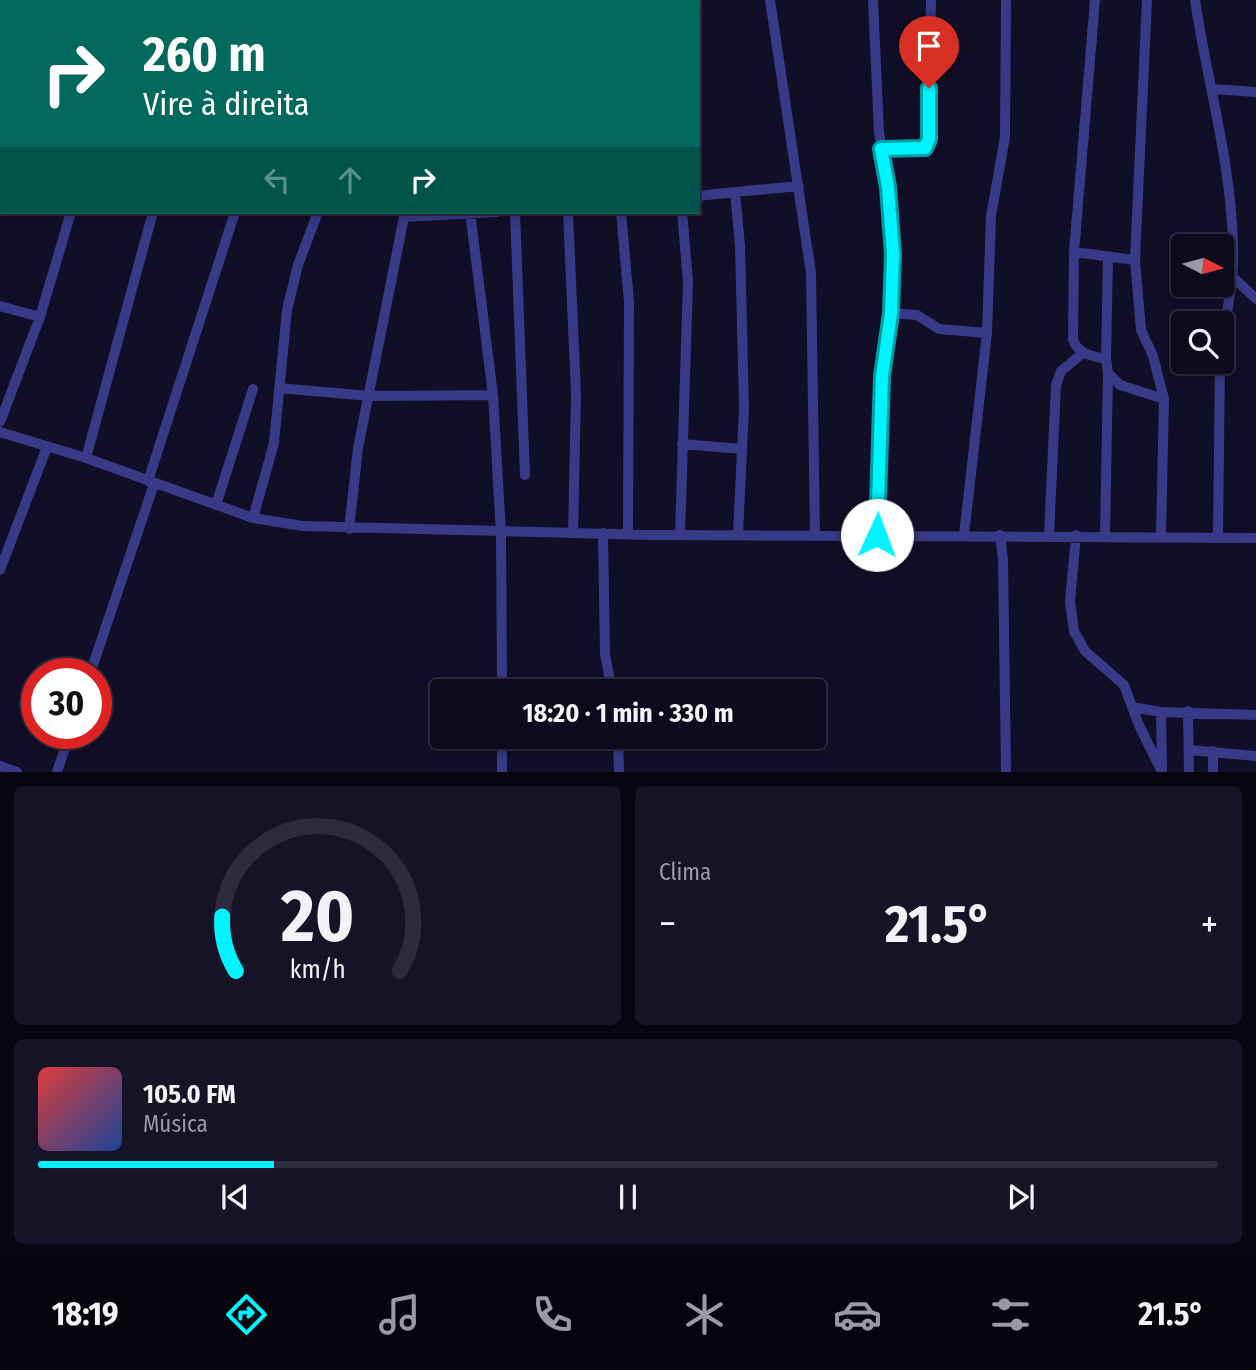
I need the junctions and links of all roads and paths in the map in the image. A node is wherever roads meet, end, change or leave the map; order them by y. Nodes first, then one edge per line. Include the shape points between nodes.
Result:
1 (770, 0) edge
2 (873, 0) edge
3 (931, 0) edge
4 (1006, 0) edge
5 (1095, 0) edge
6 (1147, 0) edge
7 (1195, 0) edge
8 (1213, 89) junction
9 (1256, 92) edge
10 (881, 149) junction
11 (799, 186) junction
12 (735, 192) junction
13 (700, 195) edge
14 (70, 214) edge
15 (152, 214) edge
16 (234, 214) edge
17 (317, 214) edge
18 (405, 214) edge
19 (471, 214) edge
20 (515, 214) edge
21 (568, 214) edge
22 (621, 214) edge
23 (682, 214) edge
24 (1232, 234) edge
25 (1074, 253) junction
26 (1108, 257) junction
27 (1135, 260) junction
28 (1234, 278) edge
29 (1256, 299) edge
30 (0, 306) edge
31 (891, 313) junction
32 (40, 317) junction
33 (987, 333) junction
34 (1083, 353) junction
35 (1106, 359) junction
36 (1108, 373) junction
37 (1220, 374) edge
38 (279, 388) junction
39 (253, 389) dead end
40 (493, 395) junction
41 (369, 396) junction
42 (1164, 399) junction
43 (0, 422) edge
44 (0, 432) edge
45 (682, 444) junction
46 (47, 447) junction
47 (742, 449) junction
48 (86, 458) junction
49 (525, 475) dead end
50 (151, 483) junction
51 (216, 505) junction
52 (253, 518) junction
53 (349, 529) junction
54 (502, 533) junction
55 (573, 533) junction
56 (603, 533) junction
57 (628, 533) junction
58 (738, 534) junction
59 (680, 535) junction
60 (815, 535) junction
61 (877, 535) junction
62 (964, 535) junction
63 (1000, 535) junction
64 (1049, 536) junction
65 (1076, 536) junction
66 (1105, 536) junction
67 (1161, 536) junction
68 (1218, 536) junction
69 (1256, 538) edge
70 (0, 570) edge
71 (95, 658) edge
72 (502, 679) edge
73 (610, 679) edge
74 (1132, 707) junction
75 (1188, 711) junction
76 (1161, 712) junction
77 (1256, 715) edge
78 (65, 749) edge
79 (502, 749) edge
80 (618, 749) edge
81 (1189, 750) junction
82 (1213, 751) junction
83 (1256, 756) edge
84 (0, 766) edge
85 (1162, 771) edge
86 (18, 772) edge
87 (57, 772) edge
88 (502, 772) edge
89 (619, 772) edge
90 (1006, 772) edge
91 (1189, 772) edge
92 (1213, 772) edge

1 - 11 street
2 - 10 street
3 - 10 street via 928,144 921,149
4 - 33 street via 1005,137 991,216
5 - 25 street
6 - 27 street
7 - 8 street
8 - 9 street
8 - 24 street
10 - 31 street via 892,230
11 - 12 street
11 - 60 street via 811,273
12 - 13 street
12 - 47 street via 740,246
14 - 32 street
15 - 48 street
16 - 50 street
17 - 38 street via 287,310
18 - 41 street
19 - 40 street
20 - 49 street
21 - 55 street via 576,394
22 - 57 street via 630,329
23 - 45 street via 688,282
25 - 26 street
25 - 34 street via 1073,339
26 - 27 street
26 - 35 street
27 - 42 street via 1141,330
28 - 29 street
30 - 32 street
31 - 33 street via 917,315 939,328
31 - 61 street via 882,376
32 - 43 street
33 - 62 street
34 - 35 street
34 - 64 street via 1061,371 1056,385
35 - 36 street
36 - 42 street via 1119,385
36 - 66 street
37 - 68 street
38 - 41 street
38 - 52 street via 274,443
39 - 51 street
40 - 41 street
40 - 54 street
41 - 53 street
42 - 67 street
44 - 46 street
45 - 47 street
45 - 59 street
46 - 48 street
46 - 70 street
47 - 58 street
48 - 50 street
50 - 51 street
50 - 71 street
51 - 52 street
52 - 53 street
53 - 54 street
54 - 55 street
54 - 72 street
55 - 56 street
56 - 57 street
56 - 73 street
57 - 59 street
58 - 59 street
58 - 60 street
60 - 61 street
61 - 62 street
62 - 63 street
63 - 64 street
63 - 90 street
64 - 65 street
65 - 66 street
65 - 74 street via 1070,602 1074,631 1085,651 1124,685
66 - 67 street
67 - 68 street
68 - 69 street
74 - 76 street
74 - 85 street
75 - 76 street
75 - 77 street
75 - 81 street
76 - 85 street
78 - 87 street
79 - 88 street
80 - 89 street
81 - 82 street
81 - 91 street
82 - 83 street
82 - 92 street
84 - 86 street

